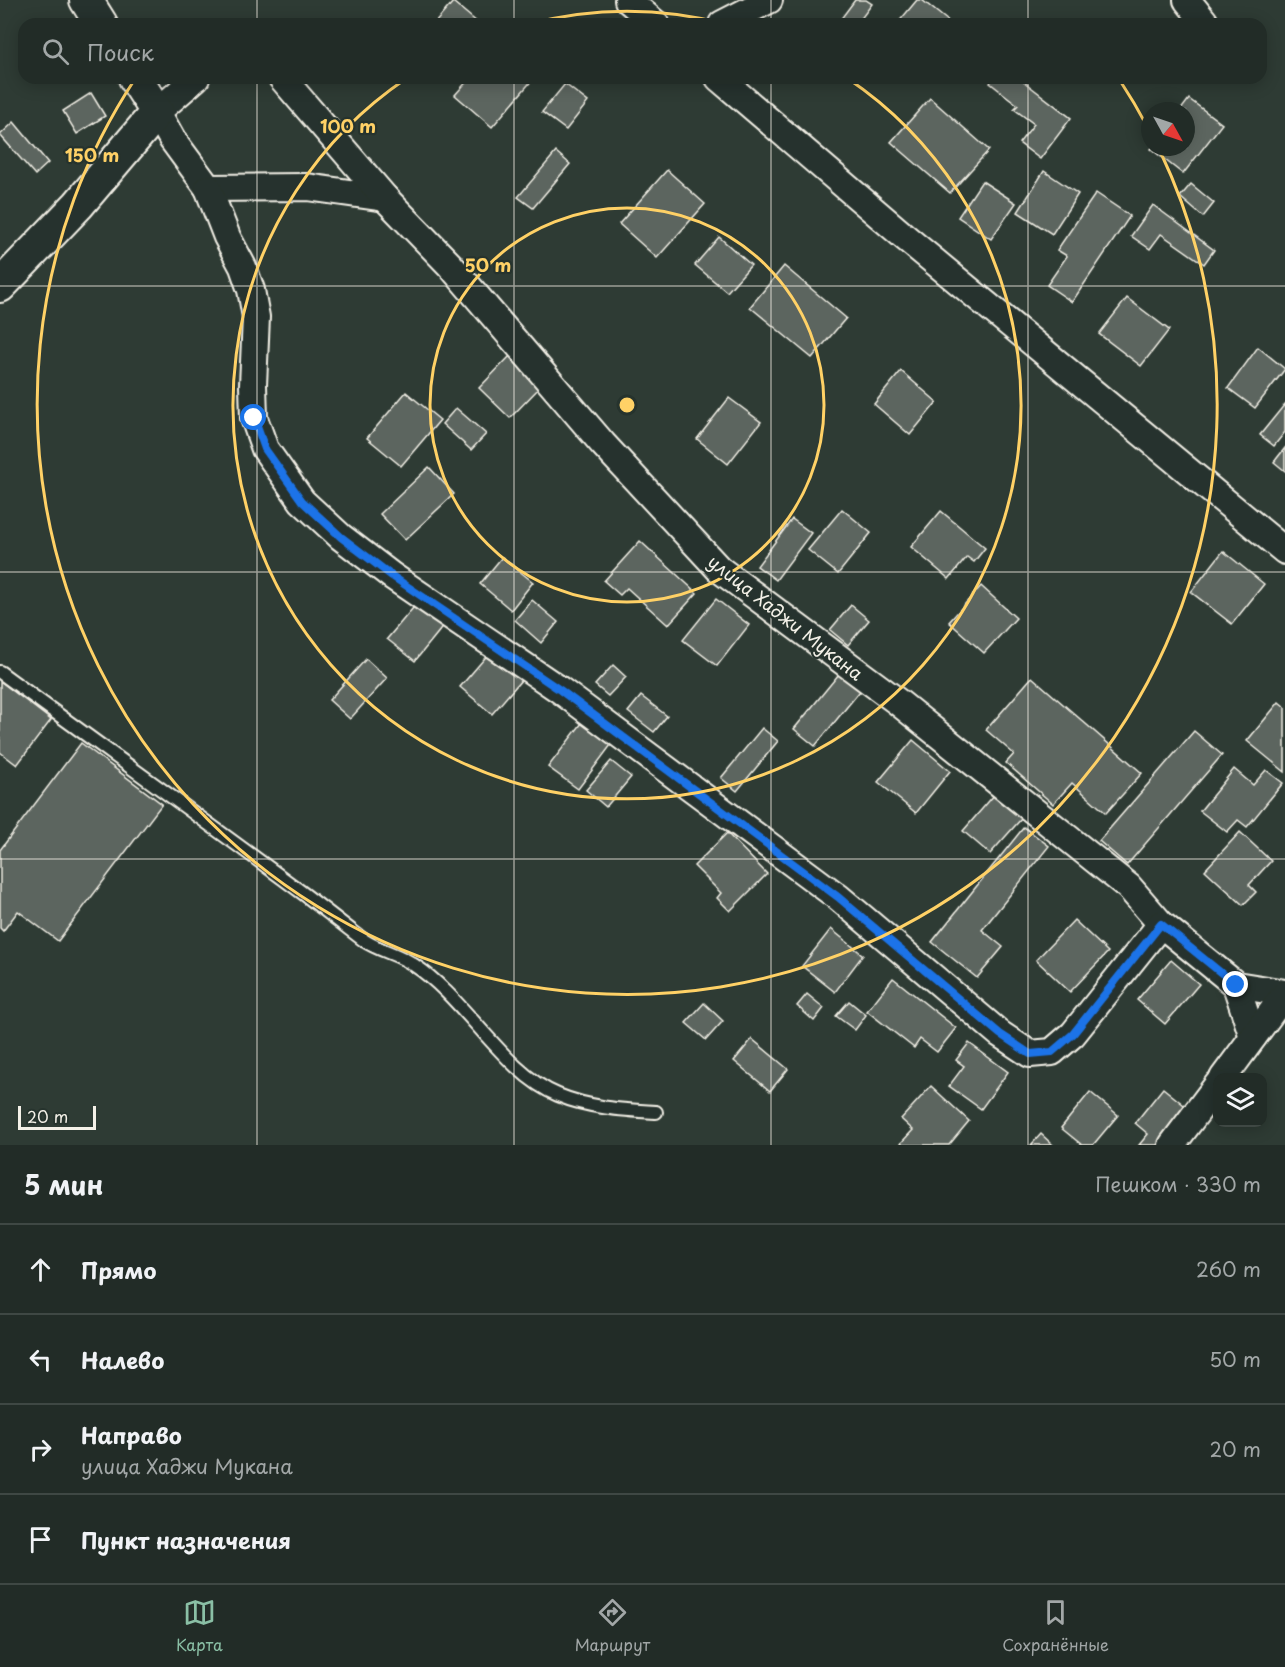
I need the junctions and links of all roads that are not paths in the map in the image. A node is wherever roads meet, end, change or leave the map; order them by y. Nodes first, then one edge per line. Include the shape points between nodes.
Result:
1 (86, 0) edge
2 (628, 0) edge
3 (769, 0) edge
4 (1187, 0) edge
5 (97, 18) edge
6 (649, 18) edge
7 (734, 18) edge
8 (1202, 18) edge
9 (139, 84) edge
10 (189, 84) edge
11 (287, 84) edge
12 (726, 84) edge
13 (157, 112) junction
14 (208, 188) junction
15 (385, 198) junction
16 (0, 286) edge
17 (1285, 551) edge
18 (0, 672) edge
19 (1161, 924) junction
20 (1236, 985) junction
21 (1285, 994) edge
22 (1253, 1037) junction
23 (1226, 1073) edge
24 (1213, 1091) edge
25 (656, 1112) dead end
26 (1172, 1145) edge

1 - 5 street
2 - 6 street
3 - 7 street
4 - 8 street
9 - 13 street
10 - 13 street
11 - 15 street, улица Хаджи Мукана
12 - 17 street
13 - 14 street
13 - 16 street via 78,205
14 - 15 street via 307,187
14 - 19 street via 251,290 256,317 254,418 265,449 302,501 341,537 560,690 838,897 1000,1034 1030,1054 1052,1052 1073,1034
15 - 19 street, улица Хаджи Мукана via 450,265 603,444 718,569 917,716 1129,887
18 - 25 lane via 368,943 415,965 540,1085 557,1095 606,1109
19 - 20 street, улица Хаджи Мукана
20 - 21 street, улица Хаджи Мукана
20 - 22 street
21 - 22 street
22 - 23 street
24 - 26 street

